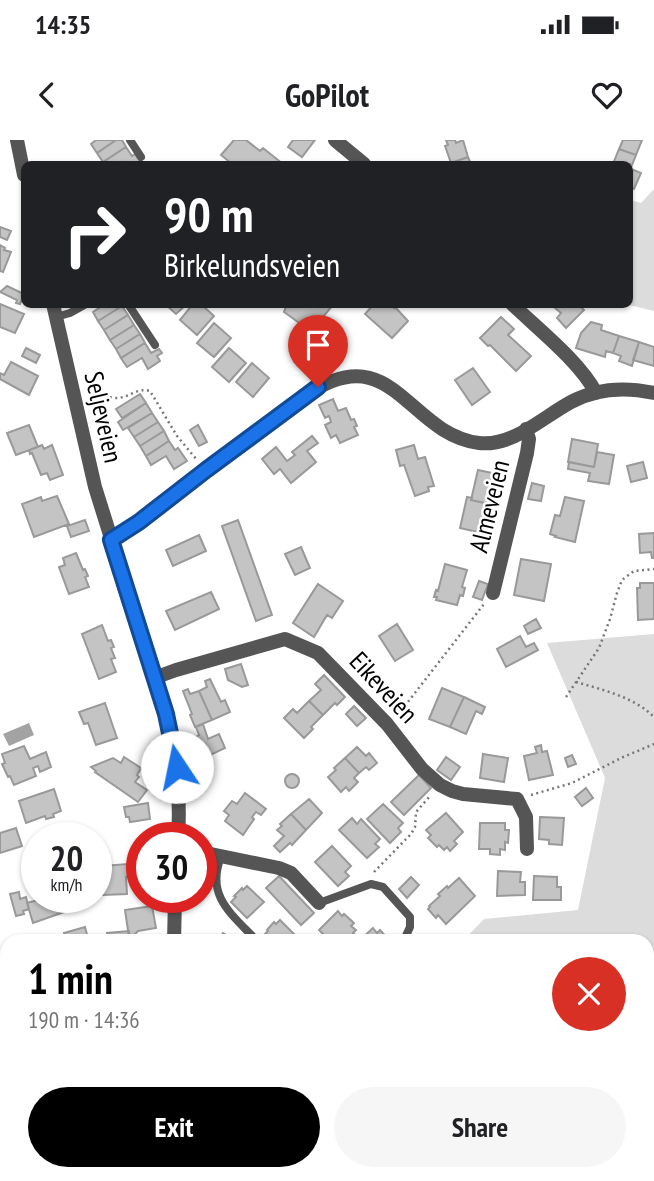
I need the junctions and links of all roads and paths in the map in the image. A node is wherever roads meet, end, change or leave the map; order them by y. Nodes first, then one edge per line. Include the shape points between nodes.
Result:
1 (17, 140) edge
2 (130, 140) edge
3 (335, 140) edge
4 (141, 157) dead end
5 (21, 161) edge
6 (360, 161) edge
7 (79, 308) edge
8 (131, 308) edge
9 (516, 308) edge
10 (55, 311) edge
11 (155, 345) dead end
12 (74, 393) junction
13 (596, 393) junction
14 (654, 393) edge
15 (526, 429) junction
16 (206, 470) junction
17 (111, 540) junction
18 (654, 569) edge
19 (493, 593) joint
20 (154, 678) junction
21 (576, 682) junction
22 (566, 697) dead end
23 (654, 717) edge
24 (387, 724) junction
25 (654, 744) edge
26 (440, 785) junction
27 (517, 799) junction
28 (180, 822) edge
29 (527, 849) dead end
30 (217, 857) edge
31 (221, 858) junction
32 (370, 884) junction
33 (319, 903) joint
34 (174, 913) edge
35 (174, 934) edge
36 (250, 934) edge
37 (407, 934) edge

1 - 5 street
2 - 4 lane
3 - 6 street
7 - 10 lane via 70,313
8 - 11 lane
9 - 13 street via 578,367
10 - 12 street, Seljeveien
12 - 16 path via 88,389 115,398 147,389
12 - 17 street, Seljeveien
13 - 14 street via 628,389
13 - 15 street
15 - 16 street via 499,441 474,442 439,426 381,382 354,376 318,387
15 - 19 street, Almeveien via 527,453
16 - 17 street
17 - 20 street, Seljeveien
18 - 21 path via 634,571 622,580 599,648
19 - 24 path
20 - 24 street, Eikeveien via 285,639 318,653
20 - 28 street, Seljeveien via 177,767
21 - 22 path
21 - 23 path via 620,696
24 - 26 street, Eikeveien
25 - 27 path via 572,783
26 - 27 street, Eikeveien via 463,794
26 - 32 path via 416,812 411,834 374,870
27 - 29 street via 526,817
30 - 31 street
31 - 33 street via 291,873
31 - 36 lane via 216,888 221,903
32 - 33 lane
32 - 37 lane via 383,887 410,917
34 - 35 street

